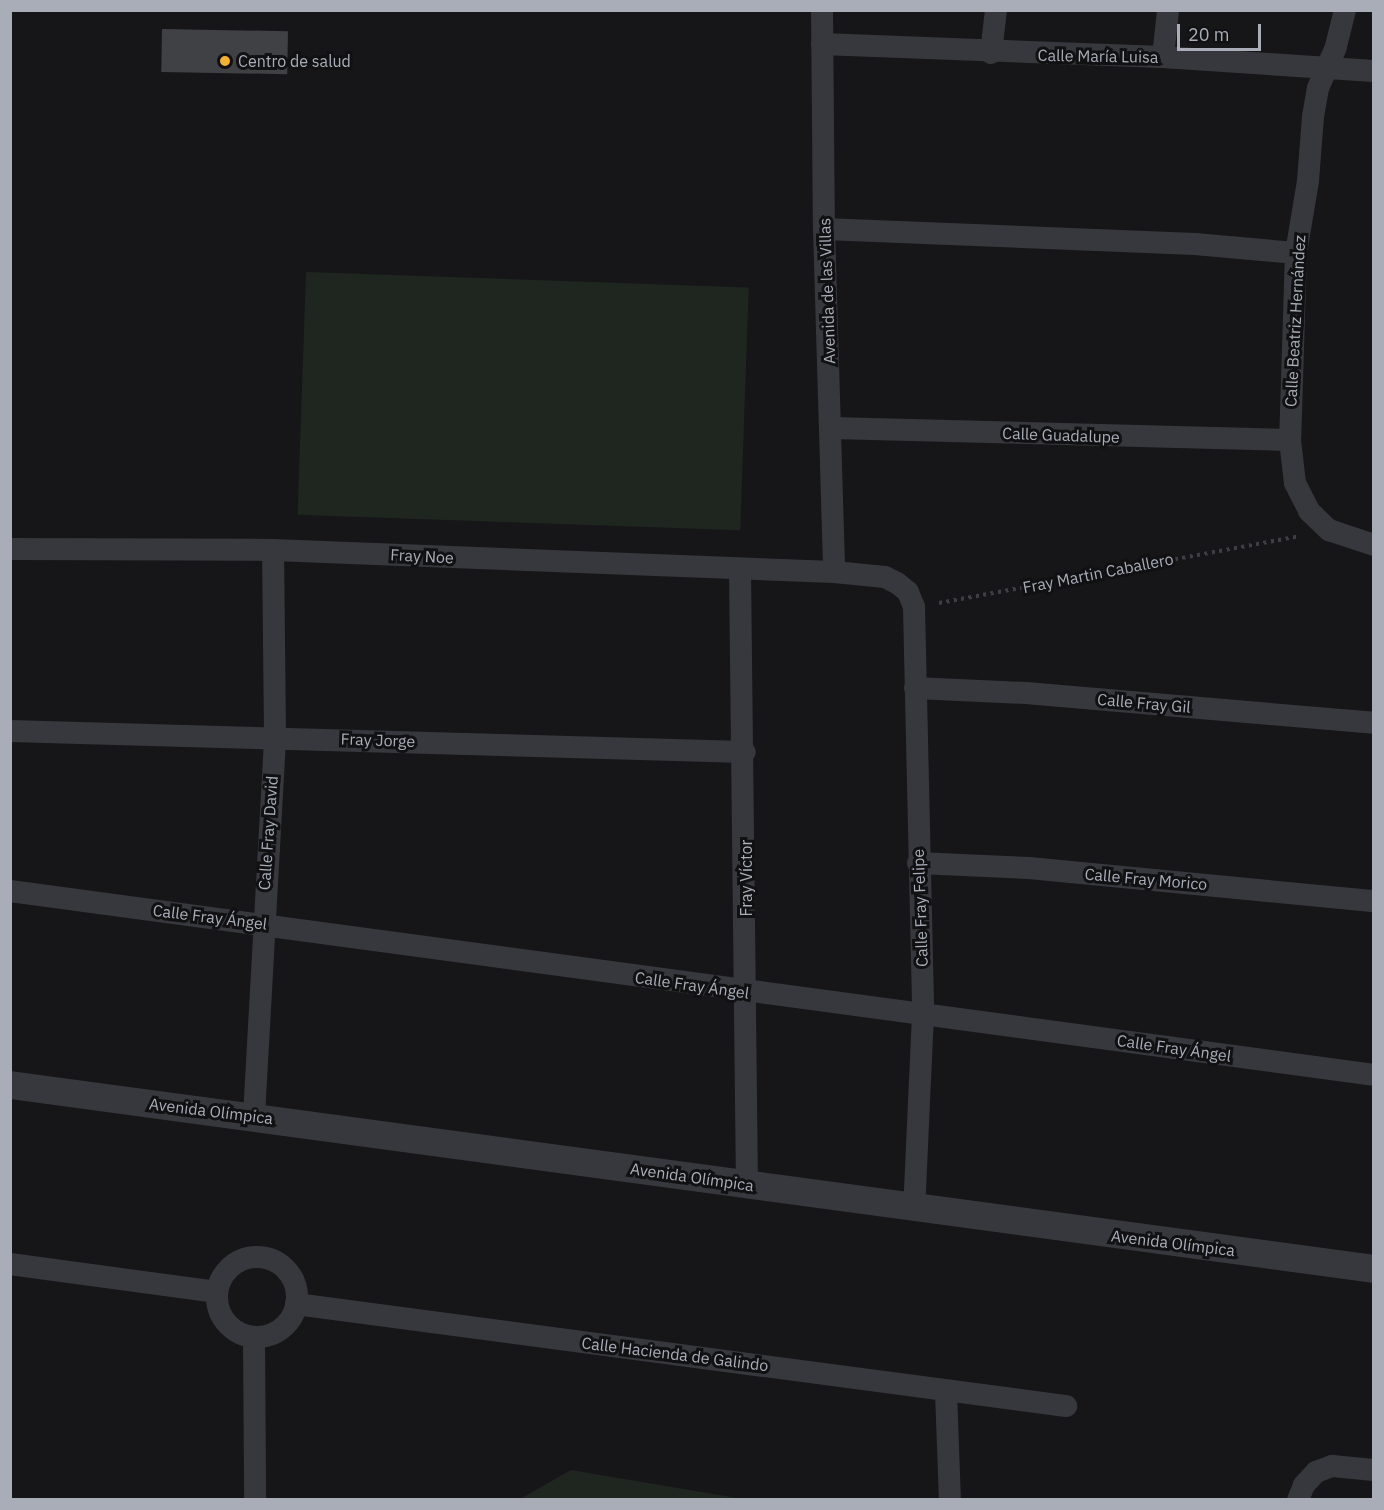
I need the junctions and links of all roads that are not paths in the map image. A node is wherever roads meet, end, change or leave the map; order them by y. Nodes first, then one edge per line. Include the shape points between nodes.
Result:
1 (822, 10) edge
2 (996, 10) edge
3 (1168, 10) edge
4 (1345, 10) edge
5 (822, 45) junction
6 (992, 53) junction
7 (1163, 57) junction
8 (1324, 66) junction
9 (1374, 71) edge
10 (824, 229) junction
11 (1296, 253) junction
12 (832, 428) junction
13 (1290, 440) junction
14 (1374, 545) edge
15 (10, 549) edge
16 (273, 550) junction
17 (740, 571) junction
18 (834, 572) junction
19 (915, 688) junction
20 (1374, 723) edge
21 (10, 731) edge
22 (275, 736) junction
23 (745, 752) junction
24 (918, 862) junction
25 (10, 891) edge
26 (1374, 901) edge
27 (262, 924) junction
28 (746, 993) junction
29 (923, 1014) junction
30 (1374, 1075) edge
31 (10, 1085) edge
32 (254, 1116) junction
33 (747, 1185) junction
34 (914, 1209) junction
35 (10, 1264) edge
36 (1374, 1269) edge
37 (217, 1292) junction
38 (296, 1304) junction
39 (254, 1337) junction
40 (946, 1392) junction
41 (1066, 1406) dead end
42 (1374, 1470) edge
43 (255, 1500) edge
44 (950, 1500) edge
45 (1298, 1500) edge

1 - 5 street, Avenida de las Villas
2 - 6 street
3 - 7 street
4 - 8 street, Calle Beatriz Hernández via 1336,47
5 - 6 street, Calle María Luisa
5 - 10 street, Avenida de las Villas
6 - 7 street, Calle María Luisa
7 - 8 street, Calle María Luisa
8 - 9 street, Calle María Luisa
8 - 11 street, Calle Beatriz Hernández via 1313,117
10 - 11 street via 1195,244
10 - 12 street, Avenida de las Villas
11 - 13 street, Calle Beatriz Hernández
12 - 13 street, Calle Guadalupe
12 - 18 street, Avenida de las Villas
13 - 14 street, Calle Beatriz Hernández via 1295,483 1310,511 1329,530
15 - 16 street, Fray Noe
16 - 17 street, Fray Noe
16 - 22 street, Calle Fray David
17 - 18 street, Fray Noe
17 - 23 street, Fray Víctor
18 - 19 street, Calle Fray Felipe via 885,577 908,592 914,607
19 - 20 street, Calle Fray Gil via 1026,693
19 - 24 street, Calle Fray Felipe
21 - 22 street, Fray Jorge
22 - 23 street, Fray Jorge
22 - 27 street, Calle Fray David
23 - 28 street, Fray Víctor
24 - 26 street, Calle Fray Morico via 1029,868
24 - 29 street, Calle Fray Felipe
25 - 27 street, Calle Fray Ángel
27 - 28 street, Calle Fray Ángel
27 - 32 street, Calle Fray David
28 - 29 street, Calle Fray Ángel
28 - 33 street, Fray Víctor
29 - 30 street, Calle Fray Ángel
29 - 34 street, Calle Fray Felipe
31 - 32 street, Avenida Olímpica
32 - 33 street, Avenida Olímpica
33 - 34 street, Avenida Olímpica
34 - 36 street, Avenida Olímpica
35 - 37 street
37 - 38 street via 228,1269 251,1258 263,1258 286,1269 297,1292
37 - 39 street via 220,1311 230,1327
38 - 39 street via 286,1325 271,1334
38 - 40 street, Calle Hacienda de Galindo
39 - 43 street
40 - 41 street, Calle Hacienda de Galindo
40 - 44 street
42 - 45 street via 1332,1466 1316,1472 1304,1485

